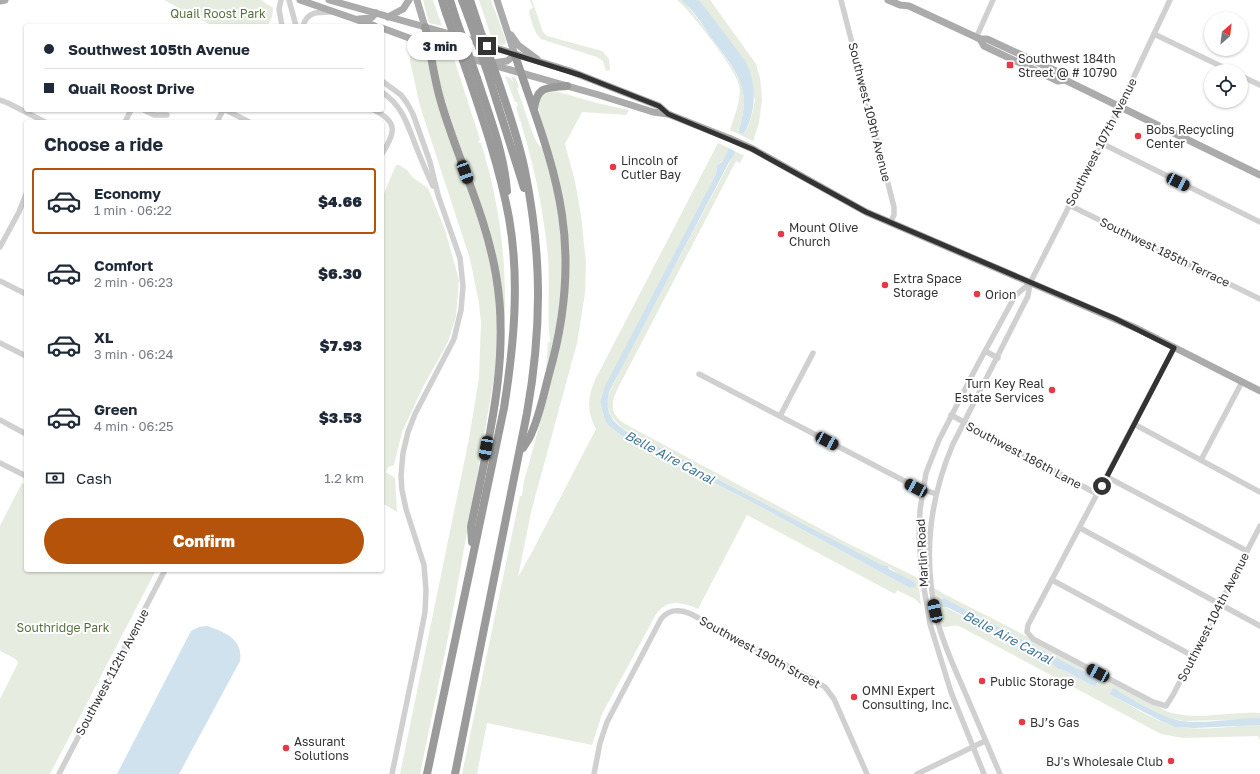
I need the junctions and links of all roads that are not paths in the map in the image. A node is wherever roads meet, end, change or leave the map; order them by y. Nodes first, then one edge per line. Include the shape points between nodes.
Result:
1 (5, 0) edge
2 (281, 0) edge
3 (289, 0) edge
4 (300, 0) edge
5 (329, 0) edge
6 (409, 0) edge
7 (417, 0) edge
8 (442, 0) edge
9 (450, 0) edge
10 (462, 0) edge
11 (470, 0) edge
12 (497, 0) edge
13 (842, 0) edge
14 (888, 0) edge
15 (993, 0) edge
16 (1170, 0) edge
17 (0, 1) edge
18 (906, 3) edge
19 (333, 12) junction
20 (376, 13) junction
21 (388, 17) junction
22 (356, 19) junction
23 (282, 24) edge
24 (295, 24) edge
25 (304, 24) edge
26 (370, 24) edge
27 (425, 28) junction
28 (384, 29) edge
29 (507, 30) junction
30 (1154, 34) junction
31 (457, 36) junction
32 (978, 39) junction
33 (431, 46) junction
34 (515, 55) junction
35 (487, 64) junction
36 (546, 64) junction
37 (1216, 64) edge
38 (522, 74) junction
39 (1248, 79) edge
40 (384, 82) edge
41 (1260, 85) edge
42 (567, 86) junction
43 (396, 90) junction
44 (384, 93) edge
45 (390, 97) junction
46 (0, 100) edge
47 (1120, 106) junction
48 (534, 110) junction
49 (24, 111) edge
50 (26, 112) edge
51 (148, 112) edge
52 (228, 112) edge
53 (378, 112) edge
54 (413, 114) junction
55 (668, 114) junction
56 (167, 115) dead end
57 (406, 118) junction
58 (42, 120) edge
59 (245, 120) edge
60 (1101, 143) junction
61 (384, 150) edge
62 (1260, 174) edge
63 (438, 195) junction
64 (24, 199) edge
65 (1069, 205) junction
66 (531, 207) junction
67 (509, 218) junction
68 (1260, 222) edge
69 (890, 223) junction
70 (0, 247) edge
71 (0, 281) edge
72 (1030, 283) junction
73 (24, 293) edge
74 (1260, 299) edge
75 (0, 343) edge
76 (1174, 348) junction
77 (985, 351) junction
78 (813, 354) dead end
79 (24, 355) edge
80 (998, 358) junction
81 (699, 374) dead end
82 (1242, 382) junction
83 (1260, 392) edge
84 (951, 415) junction
85 (780, 416) junction
86 (0, 420) edge
87 (964, 423) junction
88 (1134, 424) junction
89 (24, 433) edge
90 (520, 454) junction
91 (1201, 460) junction
92 (0, 463) edge
93 (24, 475) edge
94 (1107, 477) junction
95 (922, 489) junction
96 (1260, 492) edge
97 (936, 494) junction
98 (1097, 494) junction
99 (1260, 526) edge
100 (1080, 528) junction
101 (1247, 551) junction
102 (473, 553) junction
103 (164, 572) edge
104 (1052, 580) junction
105 (1220, 603) junction
106 (1260, 626) edge
107 (1192, 656) junction
108 (985, 741) junction
109 (972, 747) junction
110 (59, 774) edge
111 (392, 774) edge
112 (427, 774) edge
113 (455, 774) edge
114 (594, 774) edge
115 (868, 774) edge
116 (917, 774) edge
117 (984, 774) edge
118 (1000, 774) edge

1 - 17 main road
2 - 23 street via 278,9
3 - 24 street
4 - 19 main road
5 - 20 main road
6 - 21 main road via 402,9
7 - 27 main road
8 - 67 highway, bridge via 493,153
9 - 67 highway, bridge via 506,171
10 - 66 highway, bridge
11 - 66 highway, bridge via 521,152
12 - 29 main road
13 - 69 street, Southwest 109th Avenue via 894,210
14 - 18 main road via 900,5
15 - 32 street
16 - 30 street, Southwest 107th Avenue
18 - 32 main road
19 - 22 main road
19 - 25 street via 315,12
20 - 21 main road
20 - 22 main road via 372,18
21 - 27 main road
22 - 26 main road
27 - 31 main road
27 - 33 highway
28 - 33 main road
29 - 34 main road
29 - 36 main road via 521,48
30 - 37 street
30 - 47 street, Southwest 107th Avenue
31 - 33 highway via 440,39
31 - 34 main road
32 - 47 main road via 987,39 1019,54 1060,74 1065,80
33 - 35 main road
33 - 102 highway via 440,97 487,236 499,295 500,359 471,527
34 - 35 main road via 507,61
34 - 36 main road
34 - 38 highway
35 - 38 main road
36 - 55 main road via 659,106
38 - 42 main road
38 - 48 highway
39 - 41 street
40 - 43 street
42 - 48 highway via 543,89 536,96
42 - 55 main road via 653,112
43 - 45 street
43 - 54 street
44 - 45 street
45 - 57 street
46 - 49 street
47 - 60 street, Southwest 107th Avenue
47 - 62 main road
48 - 90 highway via 562,214 565,285 554,358 532,433
50 - 58 street
51 - 56 street via 154,115
52 - 59 street
53 - 61 street via 392,123 392,133
54 - 57 street
54 - 63 street via 430,162
55 - 69 main road via 752,149
57 - 63 street via 423,165
60 - 65 street, Southwest 107th Avenue
60 - 68 street
63 - 111 street via 460,258 463,296 454,339 415,414 403,453 402,490 424,565 426,590 425,612
64 - 70 street
65 - 72 street, Southwest 107th Avenue
65 - 74 street, Southwest 185th Terrace
66 - 90 highway via 538,263 538,319 533,375
67 - 102 highway via 515,294 512,351 504,408
69 - 72 main road
71 - 73 street
72 - 76 main road via 1131,326
72 - 77 street, Southwest 107th Avenue via 1015,296
72 - 80 street, Southwest 107th Avenue via 1028,296
75 - 79 street
76 - 82 main road
76 - 88 street
77 - 80 street
77 - 84 street, Southwest 107th Avenue
78 - 85 street
80 - 87 street, Southwest 107th Avenue
81 - 85 street
82 - 83 main road
82 - 91 street
84 - 87 street, Southwest 186th Lane
84 - 95 street, Southwest 107th Avenue via 932,457
85 - 95 street
86 - 89 street
87 - 97 street, Southwest 107th Avenue via 947,460
87 - 98 street, Southwest 186th Lane
88 - 91 street
88 - 94 street
90 - 113 highway
91 - 96 street
92 - 93 street
94 - 98 street
94 - 101 street
95 - 97 street
95 - 109 street, Marlin Road via 919,538 928,612 951,692
97 - 108 street, Marlin Road via 929,540 933,602 943,639
98 - 100 street
99 - 101 street, Southwest 104th Avenue
100 - 104 street
100 - 105 street
101 - 105 street, Southwest 104th Avenue
102 - 112 highway
103 - 110 street, Southwest 112th Avenue
104 - 107 street
104 - 107 street, Southwest 104th Avenue via 1028,625 1027,632 1033,639 1164,706 1169,702
105 - 106 street
105 - 107 street, Southwest 104th Avenue
108 - 109 street
108 - 118 street, Marlin Road
109 - 116 street
109 - 117 street, Marlin Road
114 - 115 street, Southwest 190th Street via 600,743 610,717 658,623 664,615 681,610 825,687 836,702

